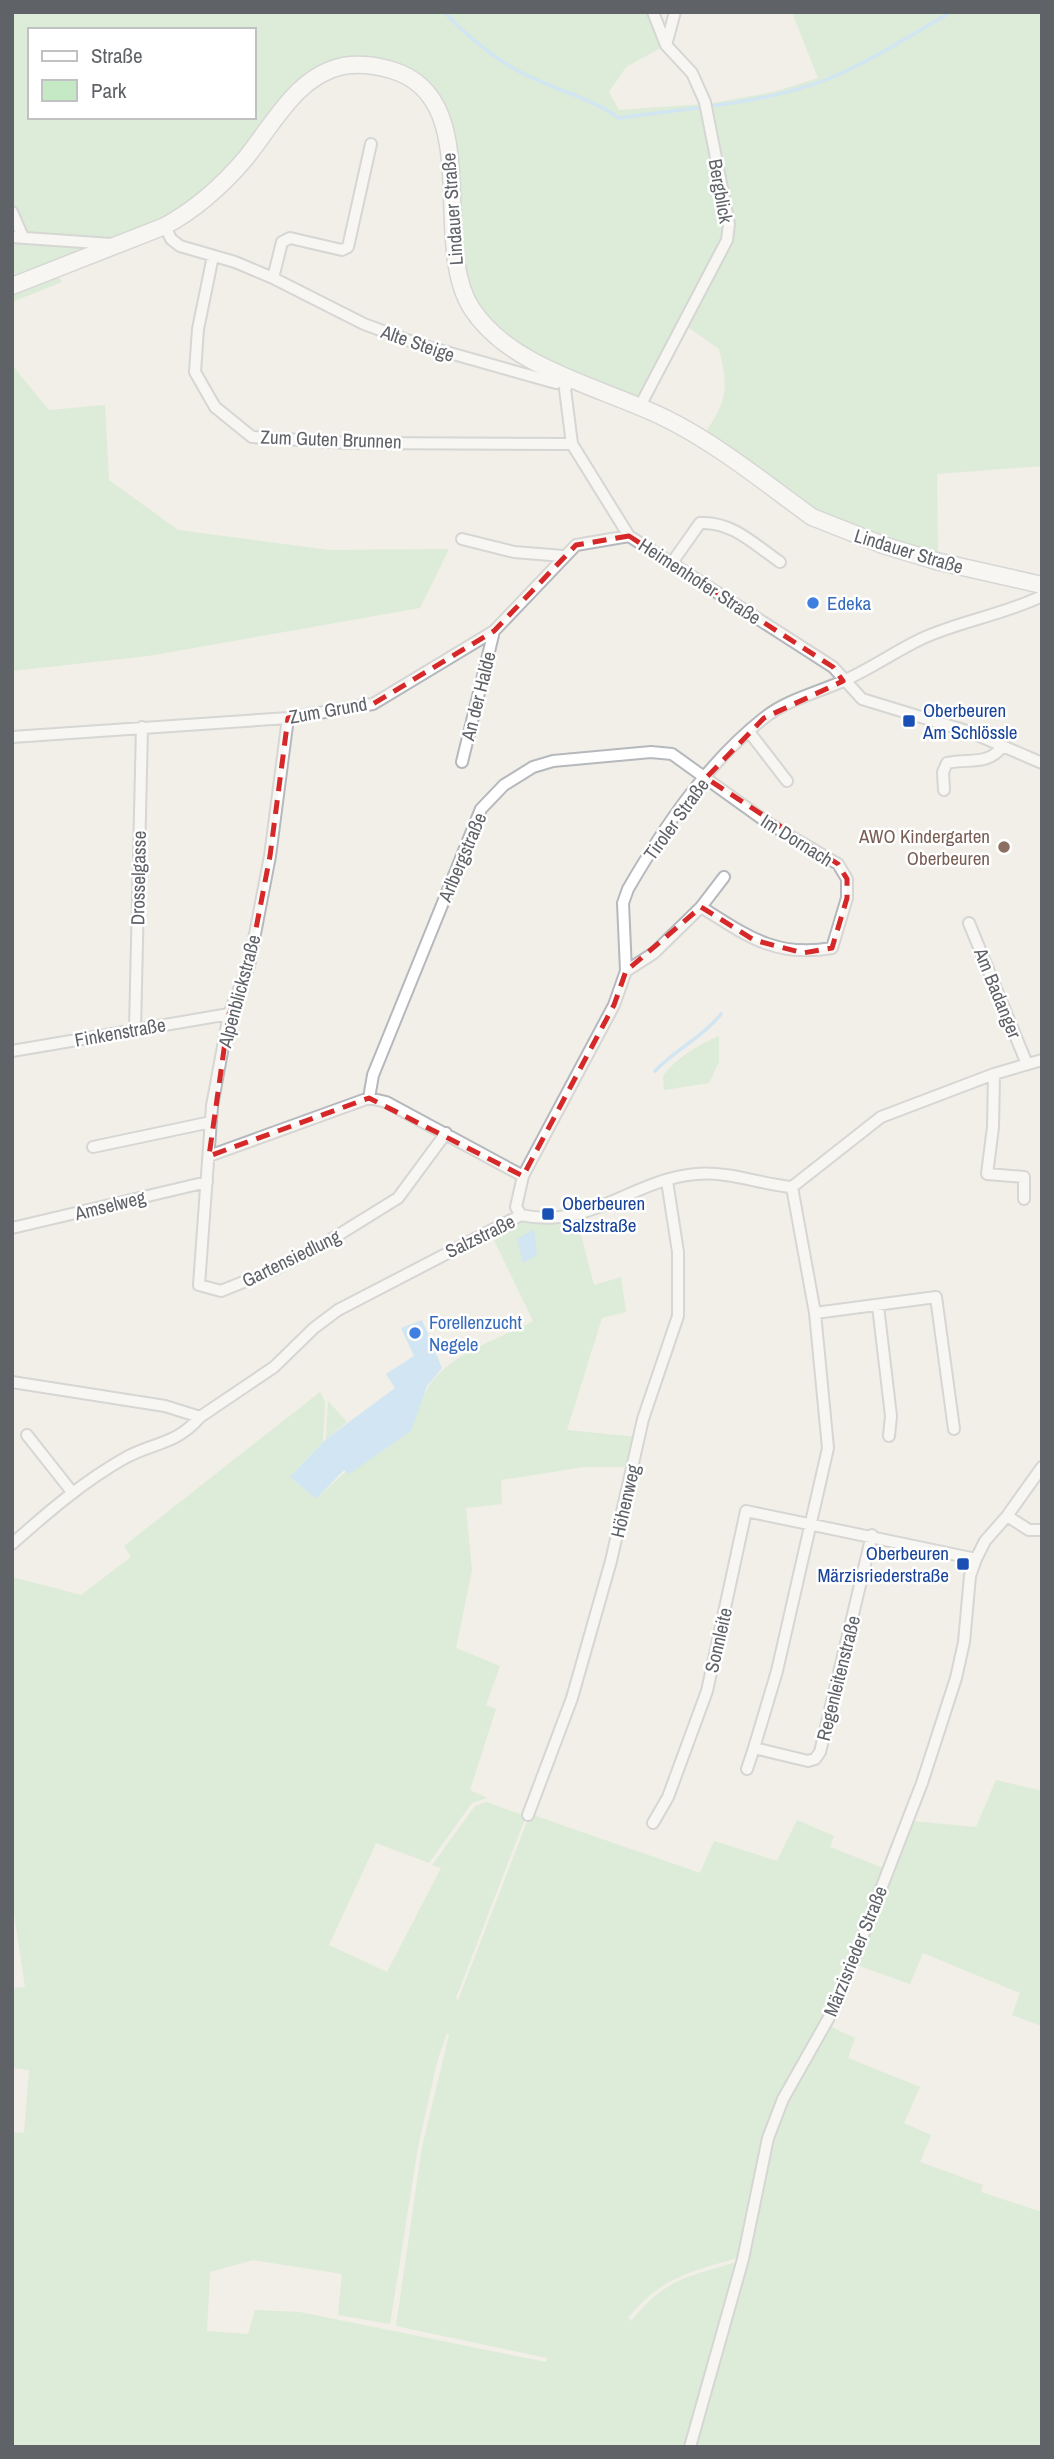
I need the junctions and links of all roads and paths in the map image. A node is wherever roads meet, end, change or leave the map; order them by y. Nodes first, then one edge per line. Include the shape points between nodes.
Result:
1 (653, 12) edge
2 (675, 12) edge
3 (666, 45) junction
4 (371, 144) dead end
5 (12, 212) edge
6 (165, 226) junction
7 (18, 237) edge
8 (118, 245) junction
9 (213, 256) junction
10 (272, 278) junction
11 (12, 286) edge
12 (570, 378) junction
13 (640, 406) junction
14 (572, 444) junction
15 (629, 536) junction
16 (463, 538) dead end
17 (563, 556) junction
18 (780, 562) dead end
19 (671, 564) junction
20 (1042, 585) edge
21 (1042, 596) edge
22 (494, 631) junction
23 (843, 681) junction
24 (288, 719) junction
25 (142, 727) junction
26 (750, 733) junction
27 (12, 737) edge
28 (1002, 747) junction
29 (463, 762) dead end
30 (1042, 762) edge
31 (706, 778) junction
32 (787, 781) dead end
33 (944, 790) dead end
34 (724, 877) dead end
35 (701, 907) junction
36 (968, 923) dead end
37 (626, 971) junction
38 (229, 1014) junction
39 (135, 1029) junction
40 (12, 1051) edge
41 (1042, 1060) edge
42 (1027, 1064) junction
43 (994, 1074) junction
44 (369, 1098) junction
45 (211, 1122) junction
46 (446, 1133) junction
47 (93, 1147) dead end
48 (209, 1156) junction
49 (523, 1176) junction
50 (667, 1181) junction
51 (207, 1182) junction
52 (792, 1187) junction
53 (1024, 1199) dead end
54 (521, 1215) junction
55 (12, 1228) edge
56 (878, 1306) junction
57 (814, 1313) junction
58 (12, 1382) edge
59 (200, 1417) junction
60 (954, 1429) dead end
61 (27, 1436) dead end
62 (889, 1436) dead end
63 (1042, 1467) edge
64 (72, 1492) junction
65 (1007, 1517) junction
66 (809, 1523) junction
67 (1042, 1530) edge
68 (872, 1535) junction
69 (12, 1544) edge
70 (976, 1559) junction
71 (754, 1748) junction
72 (747, 1769) dead end
73 (528, 1815) dead end
74 (653, 1823) dead end
75 (690, 2447) edge

1 - 3 street, Bergblick
2 - 3 street
3 - 13 street, Bergblick via 692,74 705,105 729,224 727,240
4 - 10 street via 348,247 342,250 290,238 282,242
5 - 7 street
6 - 8 main road, Lindauer Straße
6 - 9 street, Alte Steige via 180,246
6 - 12 main road, Lindauer Straße via 219,188 303,86 343,66 386,68 422,87 444,125 450,152 458,281 472,309 487,329 513,350
7 - 8 street
8 - 11 main road, Lindauer Straße
9 - 10 street, Alte Steige
9 - 14 street, Zum Guten Brunnen via 198,329 195,372 215,407 253,437 348,443
10 - 12 street, Alte Steige via 418,345 556,383
12 - 13 main road, Lindauer Straße
12 - 14 street, Heimenhofer Straße via 565,389
13 - 20 main road, Lindauer Straße via 700,438 812,517 832,526 936,561
14 - 15 street, Heimenhofer Straße
15 - 17 street, Zum Grund via 590,540
15 - 19 street, Heimenhofer Straße
16 - 17 street via 514,552
17 - 22 street, Zum Grund
18 - 19 street via 734,530 714,522 700,523
19 - 23 street, Heimenhofer Straße via 833,667
21 - 23 street, Tiroler Straße via 922,639
22 - 24 street, Zum Grund via 373,704
22 - 29 street, An der Halde
23 - 26 street, Tiroler Straße via 786,705
23 - 28 street, Heimenhofer Straße via 862,699 970,732
24 - 25 street, Zum Grund
24 - 38 street, Alpenblickstraße via 270,856 249,965
25 - 27 street, Zum Grund
25 - 39 street, Drosselgasse
26 - 31 street, Tiroler Straße
26 - 32 street
28 - 30 street, Heimenhofer Straße
28 - 33 street via 995,757 984,761 947,763
31 - 35 street, Im Dornach via 838,864 847,879 847,898 832,948 803,953 754,940
31 - 37 street, Tiroler Straße via 677,811 628,889 623,903
31 - 44 street, Arlbergstraße via 672,754 651,752 553,761 504,785 476,820 373,1075
34 - 35 street
35 - 37 street via 654,953
36 - 42 street, Am Badanger
37 - 49 street, Tiroler Straße via 614,1005
38 - 39 street, Finkenstraße
38 - 45 street, Alpenblickstraße
39 - 40 street, Finkenstraße
41 - 42 street
42 - 43 street
43 - 52 street via 881,1117
43 - 53 street via 987,1174 1024,1177
44 - 46 street
44 - 48 street
45 - 47 street
45 - 48 street, Alpenblickstraße
46 - 49 street
46 - 51 street, Gartensiedlung via 398,1198 316,1248 221,1291 199,1285
48 - 51 street, Alpenblickstraße
49 - 54 street, Tiroler Straße via 516,1207
50 - 52 street, Salzstraße via 696,1174 728,1175
50 - 54 street, Salzstraße via 570,1218
50 - 73 street, Höhenweg via 678,1252 678,1316 643,1419 611,1561 572,1698
51 - 55 street, Amselweg
52 - 57 street
54 - 59 street, Salzstraße via 338,1310 274,1367
56 - 57 street
56 - 60 street via 936,1297
56 - 62 street via 891,1416
57 - 66 street via 828,1448
58 - 59 street via 165,1406
59 - 64 street, Salzstraße via 177,1438 128,1457
61 - 64 street
63 - 65 street, Märzisrieder Straße
64 - 69 street, Salzstraße
65 - 67 street via 1029,1530
65 - 70 street, Märzisrieder Straße
66 - 68 street, Sonnleite
66 - 71 street via 777,1671
66 - 74 street, Sonnleite via 746,1511 706,1691 668,1797
68 - 70 street, Sonnleite
68 - 71 street, Regenleitenstraße via 820,1752 808,1761
70 - 75 street, Märzisrieder Straße via 956,1678 922,1783 836,2005 783,2099 768,2138 740,2271
71 - 72 street

